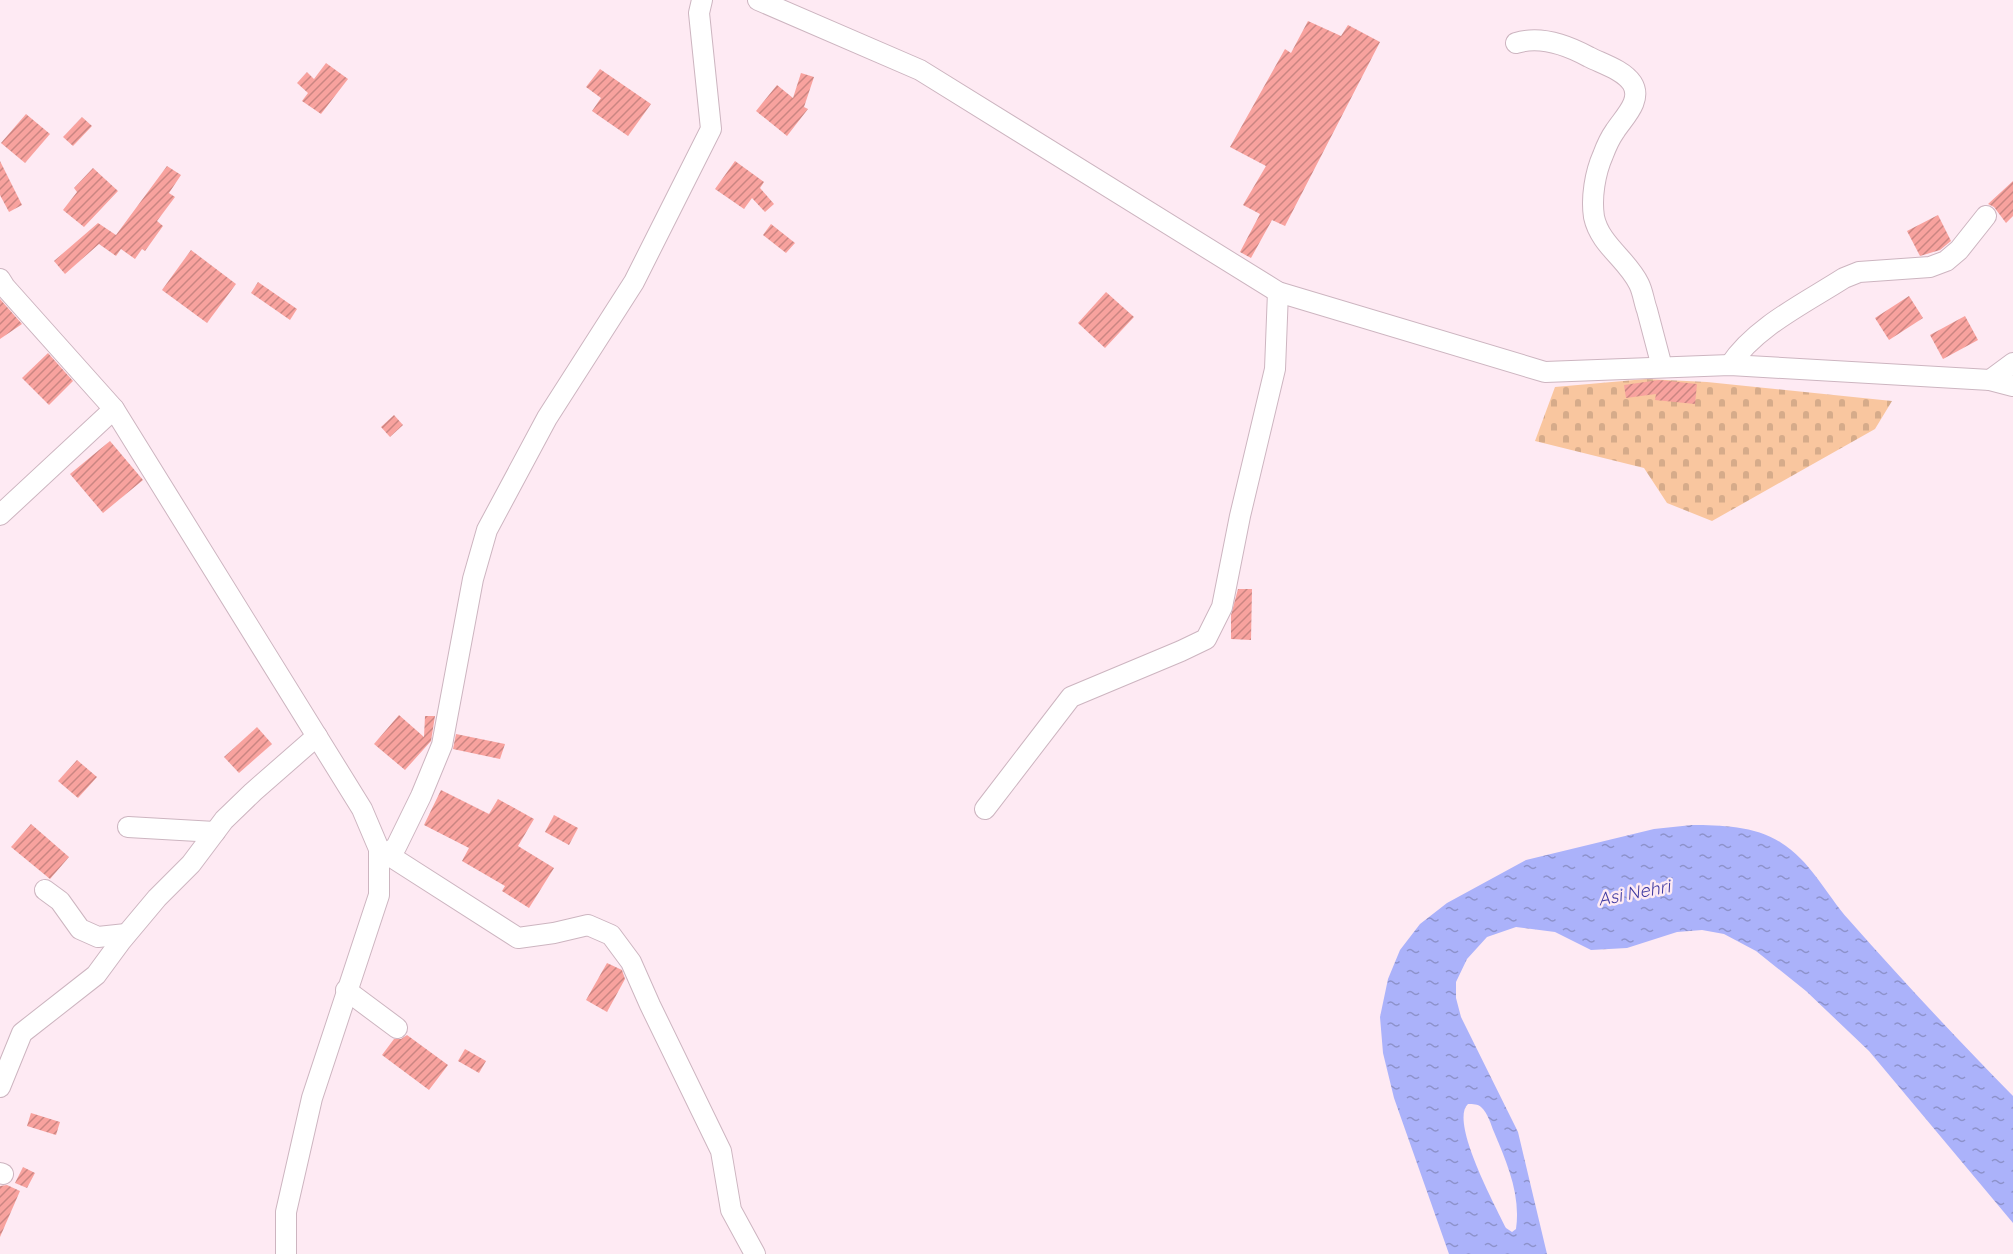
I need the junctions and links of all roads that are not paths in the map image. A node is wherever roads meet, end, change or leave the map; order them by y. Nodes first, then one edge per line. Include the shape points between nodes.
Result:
1 (702, 0) edge
2 (758, 0) edge
3 (1516, 44) dead end
4 (1986, 216) dead end
5 (0, 279) edge
6 (1278, 292) junction
7 (2013, 363) edge
8 (1730, 365) junction
9 (1662, 367) junction
10 (1990, 380) junction
11 (2013, 386) edge
12 (114, 409) junction
13 (0, 514) edge
14 (317, 736) junction
15 (985, 809) dead end
16 (128, 827) dead end
17 (215, 832) junction
18 (383, 851) junction
19 (45, 890) dead end
20 (126, 934) junction
21 (346, 990) junction
22 (397, 1028) dead end
23 (0, 1088) edge
24 (286, 1254) edge
25 (755, 1254) edge

1 - 18 street via 699,13 711,129 634,282 547,418 487,530 473,579 442,746 396,847
2 - 6 street via 920,70
3 - 9 street via 1525,40 1569,46 1626,76 1633,85 1636,96 1632,108 1602,157 1593,211 1596,228 1605,243 1631,270 1640,286
4 - 8 street via 1946,261 1930,267 1866,271 1844,278 1758,333 1740,349
5 - 12 street
6 - 9 street via 1545,372
6 - 15 street via 1275,369 1222,607 1206,639 1071,697
7 - 10 street
8 - 9 street
8 - 10 street
10 - 11 street
12 - 13 street
12 - 14 street
14 - 17 street via 253,792
14 - 18 street
16 - 17 street
17 - 20 street
18 - 21 street via 379,895
18 - 25 street via 518,938 588,925 611,935 631,962 721,1151 731,1209
19 - 20 street via 60,901 80,929 98,937
20 - 23 street via 96,975 22,1033
21 - 22 street
21 - 24 street via 309,1109 286,1212

